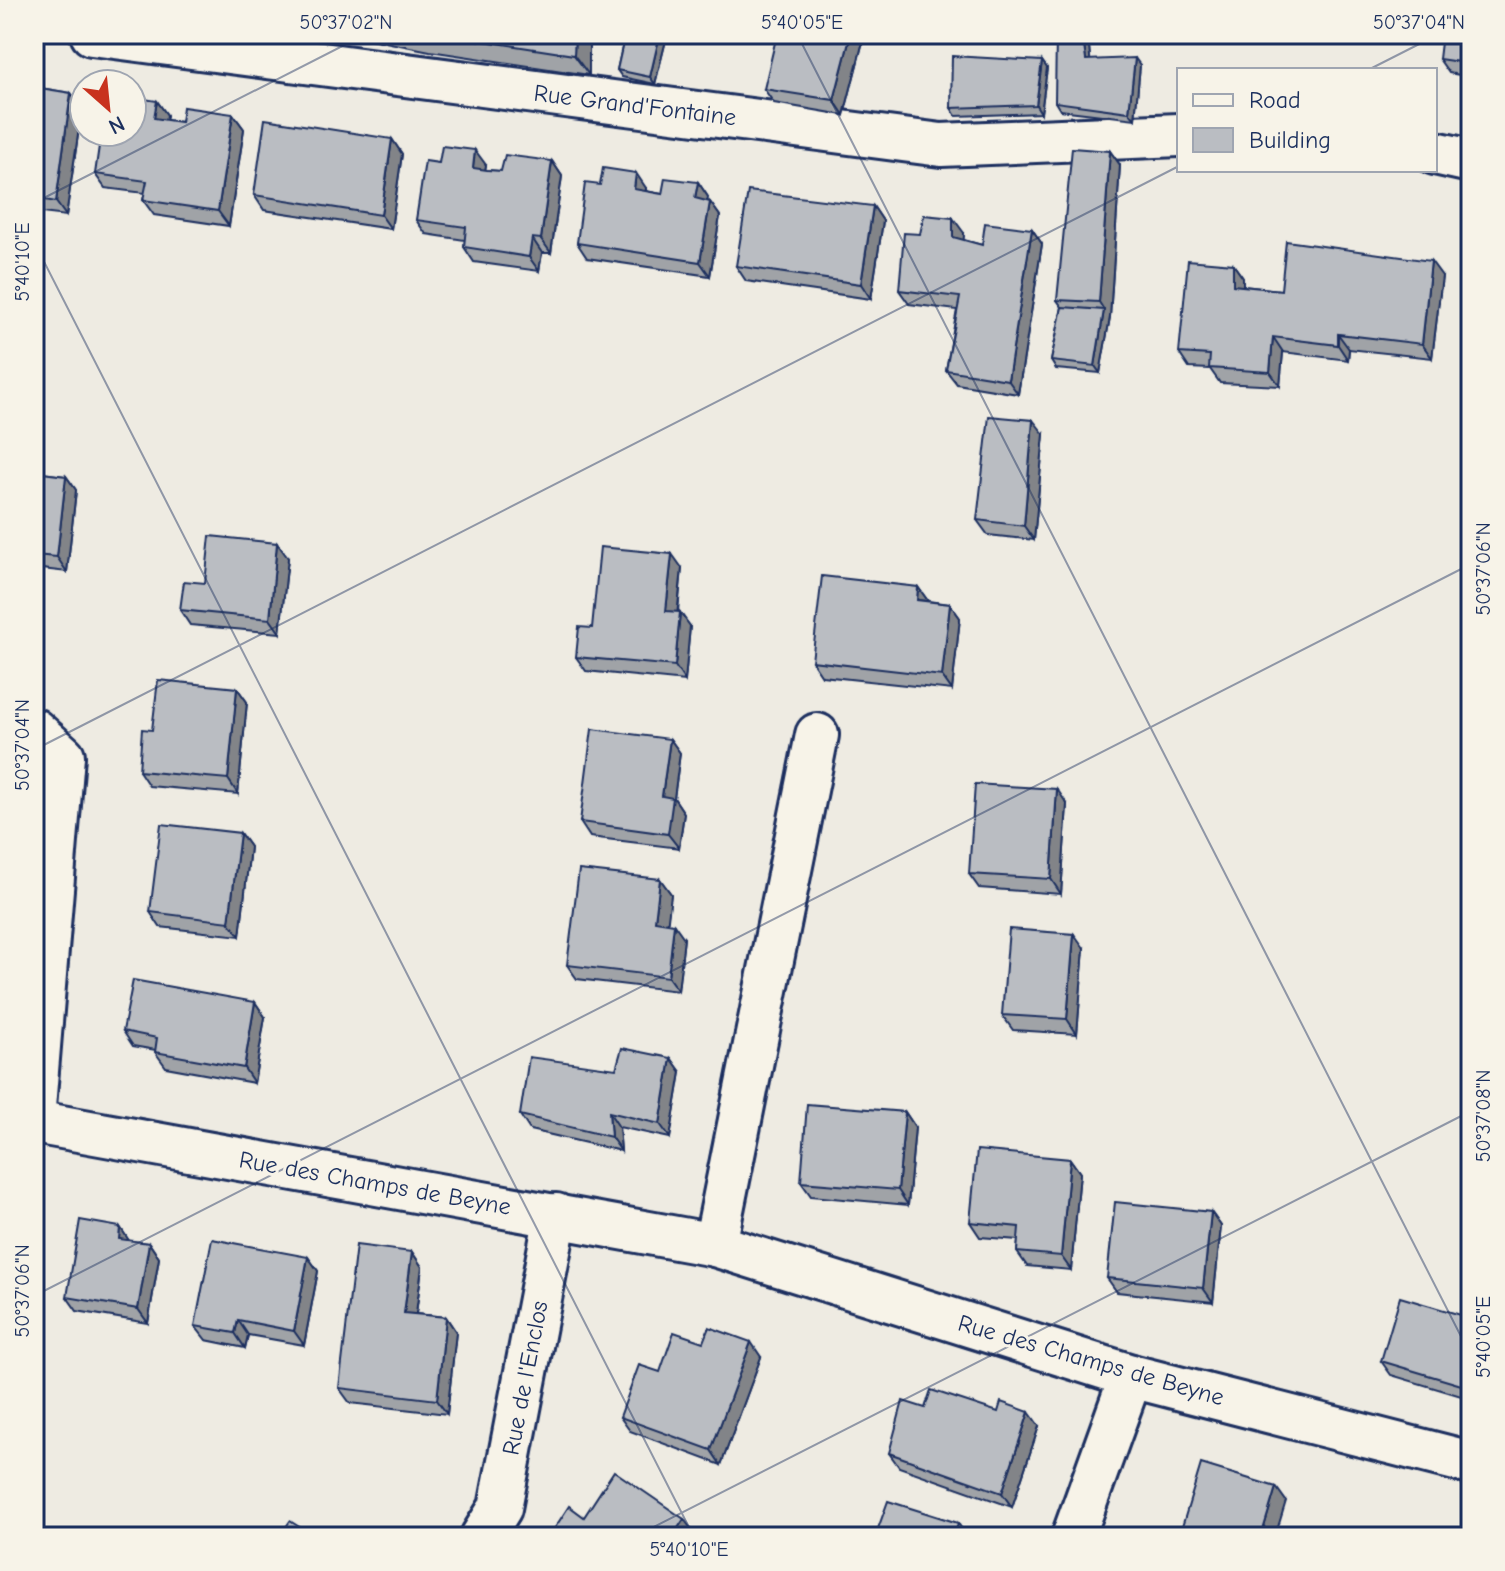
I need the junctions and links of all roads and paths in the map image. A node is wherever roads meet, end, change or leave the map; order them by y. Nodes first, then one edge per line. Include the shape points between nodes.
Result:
1 (92, 34) edge
2 (1177, 135) edge
3 (1437, 153) edge
4 (1471, 161) edge
5 (34, 730) edge
6 (817, 735) dead end
7 (34, 1107) edge
8 (34, 1122) edge
9 (556, 1215) junction
10 (715, 1245) junction
11 (1131, 1376) junction
12 (1471, 1463) edge
13 (482, 1537) edge
14 (1073, 1537) edge

1 - 2 street, Rue Grand'Fontaine via 941,145
3 - 4 street
5 - 7 street via 63,756
6 - 10 street
8 - 9 street, Rue des Champs de Beyne
9 - 10 street, Rue des Champs de Beyne
9 - 13 street, Rue de l'Enclos via 500,1508
10 - 11 street, Rue des Champs de Beyne
11 - 12 street, Rue des Champs de Beyne
11 - 14 street

